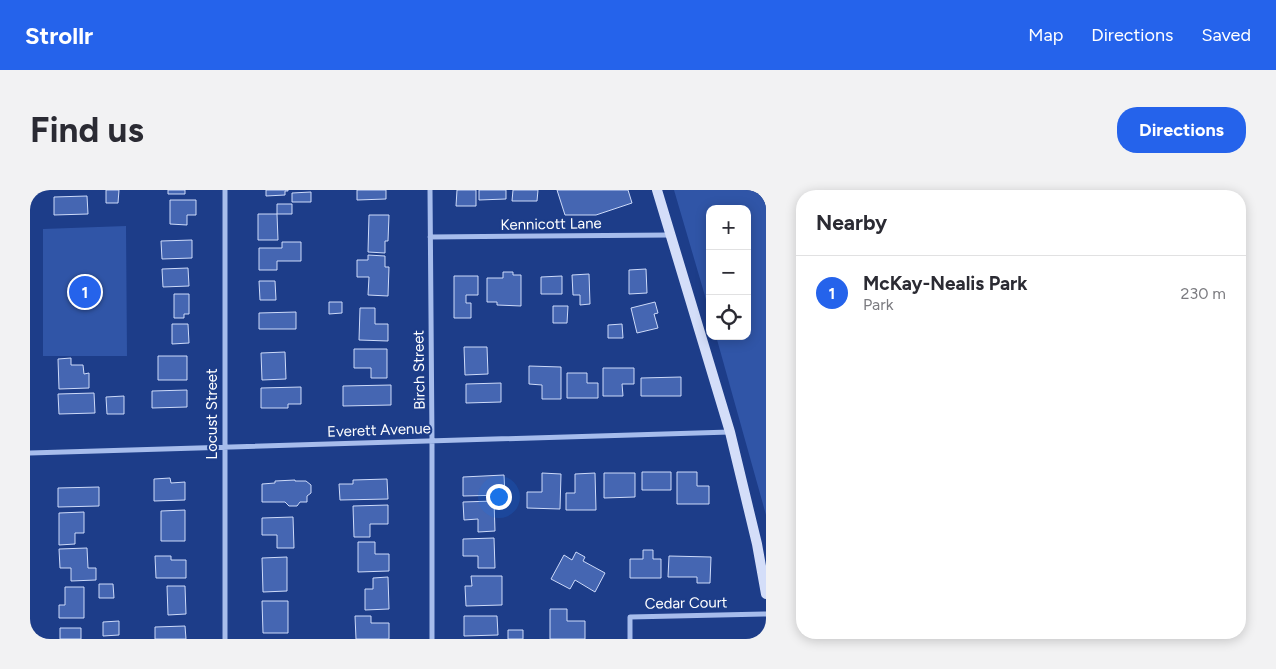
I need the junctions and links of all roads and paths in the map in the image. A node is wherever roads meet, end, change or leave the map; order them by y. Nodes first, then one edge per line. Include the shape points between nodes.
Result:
1 (225, 190) edge
2 (430, 190) edge
3 (657, 190) edge
4 (671, 235) junction
5 (430, 237) junction
6 (730, 432) junction
7 (432, 441) junction
8 (224, 448) junction
9 (30, 454) edge
10 (766, 594) edge
11 (766, 614) edge
12 (225, 639) edge
13 (432, 639) edge
14 (630, 639) edge

1 - 8 street, Locust Street
2 - 5 street, Birch Street
3 - 4 main road
4 - 5 street, Kennicott Lane
4 - 6 main road
5 - 7 street, Birch Street
6 - 7 street, Everett Avenue
6 - 10 main road
7 - 8 street, Everett Avenue
7 - 13 street, Birch Street
8 - 9 street, Everett Avenue
8 - 12 street, Locust Street
11 - 14 street, Cedar Court via 630,617

